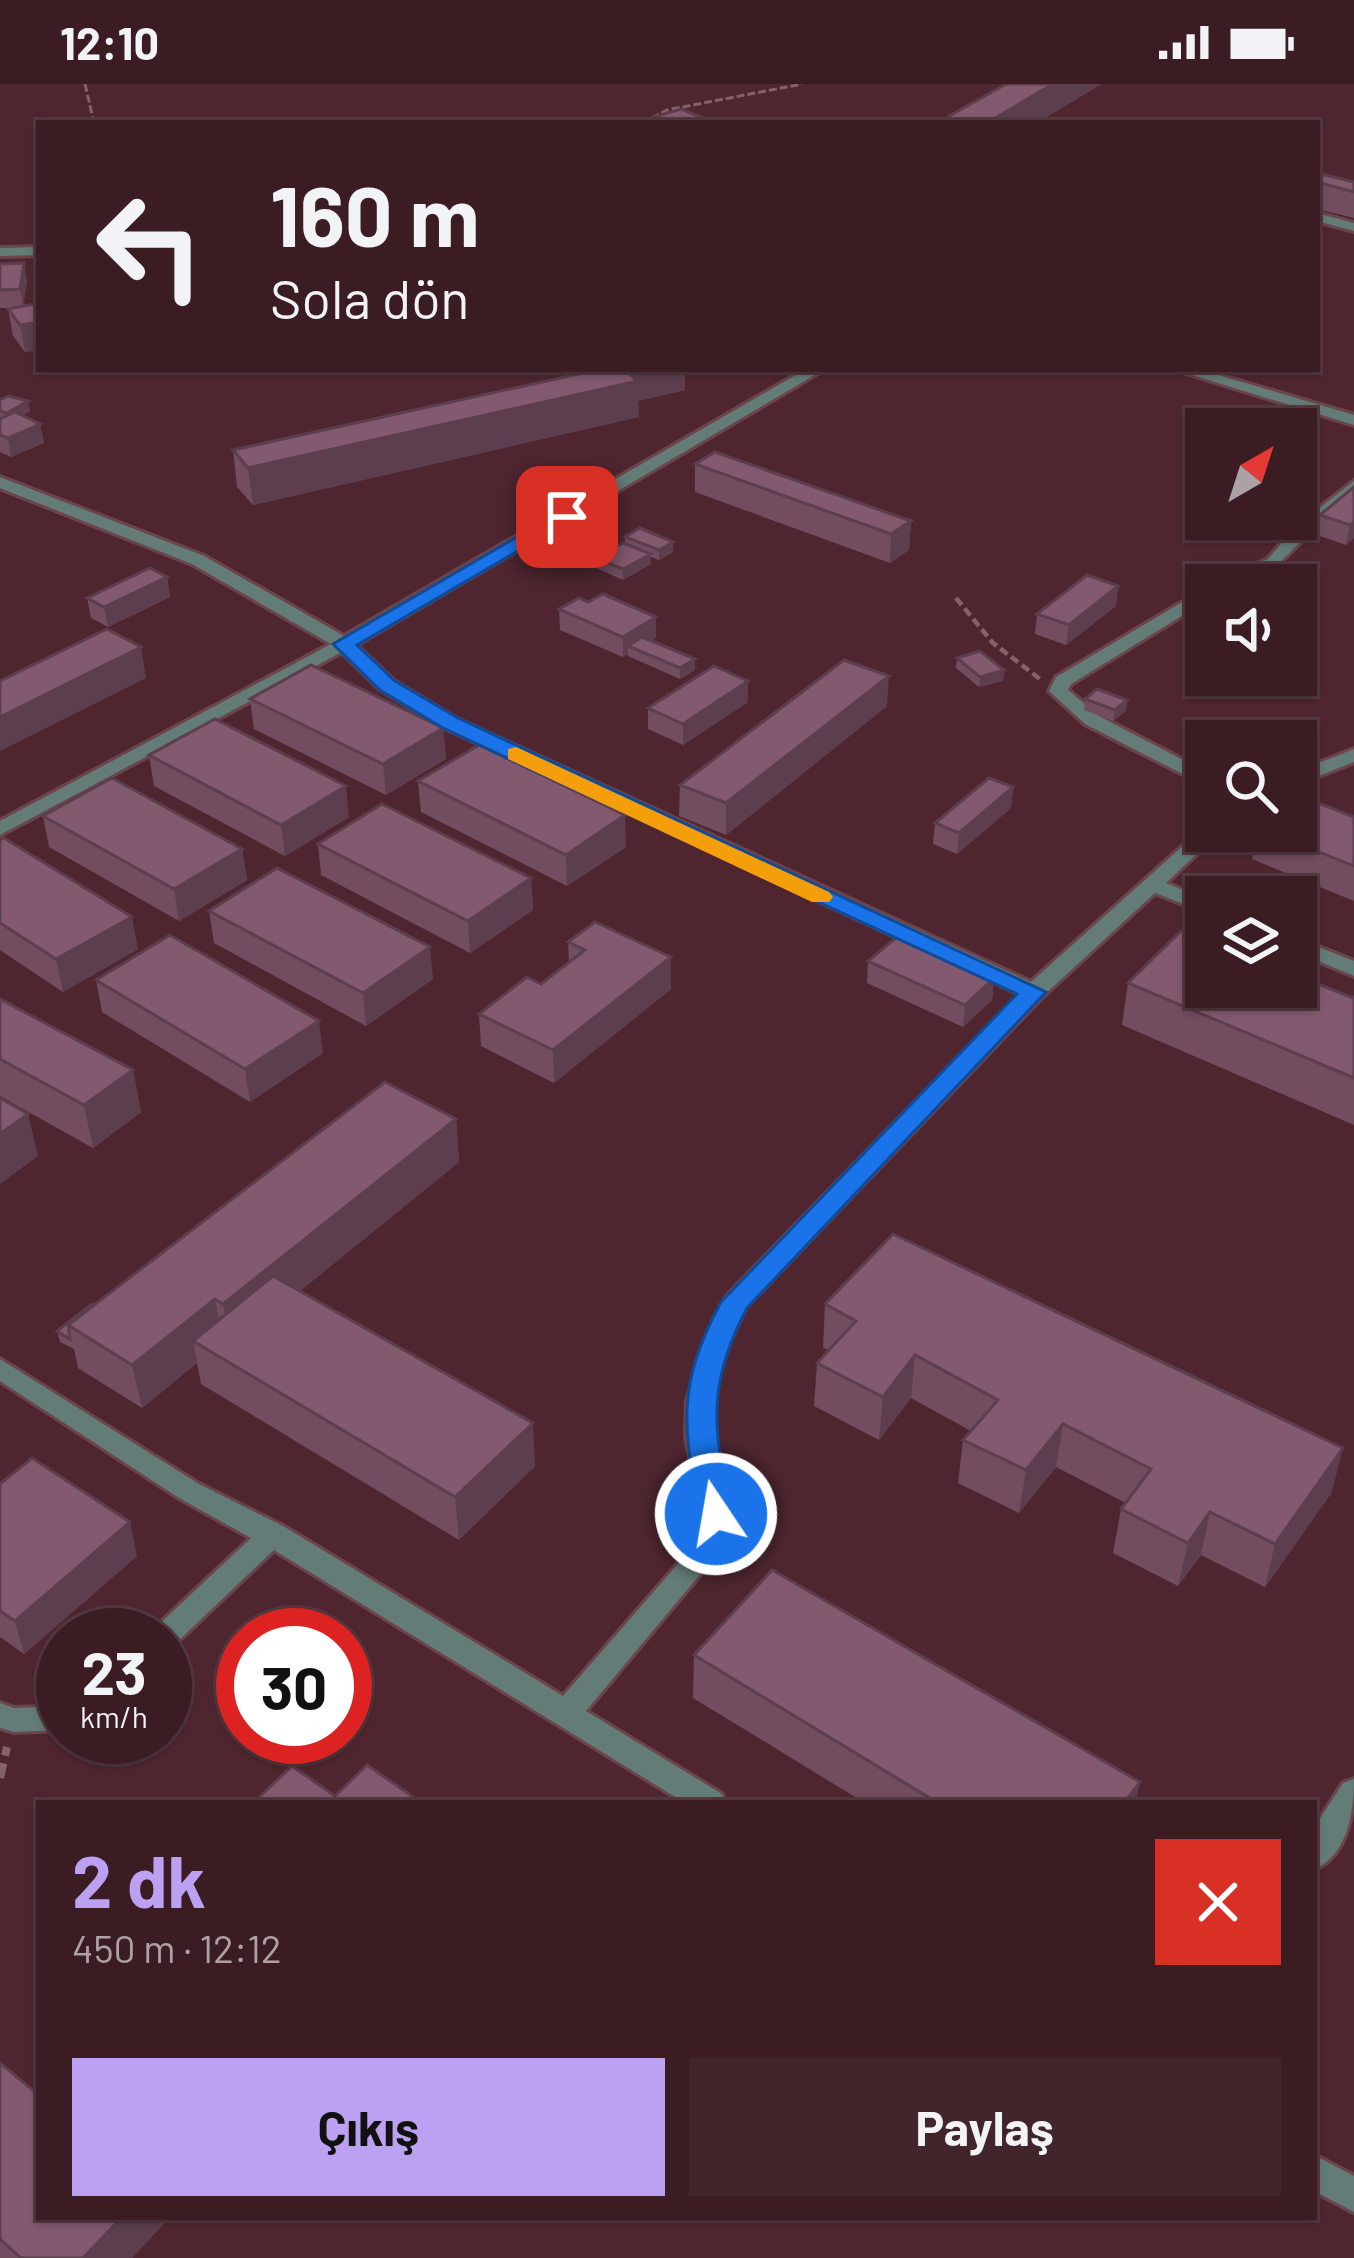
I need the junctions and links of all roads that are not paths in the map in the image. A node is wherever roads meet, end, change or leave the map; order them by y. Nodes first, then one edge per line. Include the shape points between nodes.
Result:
1 (1320, 218) edge
2 (1354, 226) edge
3 (36, 250) edge
4 (0, 252) edge
5 (812, 372) edge
6 (1190, 372) edge
7 (1354, 420) edge
8 (0, 482) edge
9 (1354, 486) edge
10 (1272, 564) edge
11 (1185, 606) edge
12 (344, 644) junction
13 (1354, 755) edge
14 (1185, 769) edge
15 (1317, 770) edge
16 (0, 830) edge
17 (1187, 852) edge
18 (1151, 884) junction
19 (1185, 898) edge
20 (1317, 953) edge
21 (1354, 969) edge
22 (1034, 992) junction
23 (0, 1368) edge
24 (273, 1534) junction
25 (192, 1610) edge
26 (567, 1712) junction
27 (0, 1715) edge
28 (36, 1719) edge
29 (1354, 1792) edge
30 (706, 1800) edge
31 (1317, 1850) edge
32 (1317, 2174) edge
33 (1354, 2195) edge

1 - 2 street
3 - 4 street
5 - 12 street
6 - 7 street
8 - 12 street via 198,560
9 - 10 street
11 - 14 street via 1058,691 1092,720
12 - 16 street
12 - 22 street via 387,685 450,723
13 - 15 street
17 - 18 street
18 - 19 street
18 - 22 street
20 - 21 street
22 - 26 street via 736,1302 701,1393 699,1437 717,1526 709,1547
23 - 24 street via 189,1491
24 - 25 street
24 - 26 street
26 - 30 street
27 - 28 street
29 - 31 street
32 - 33 street

